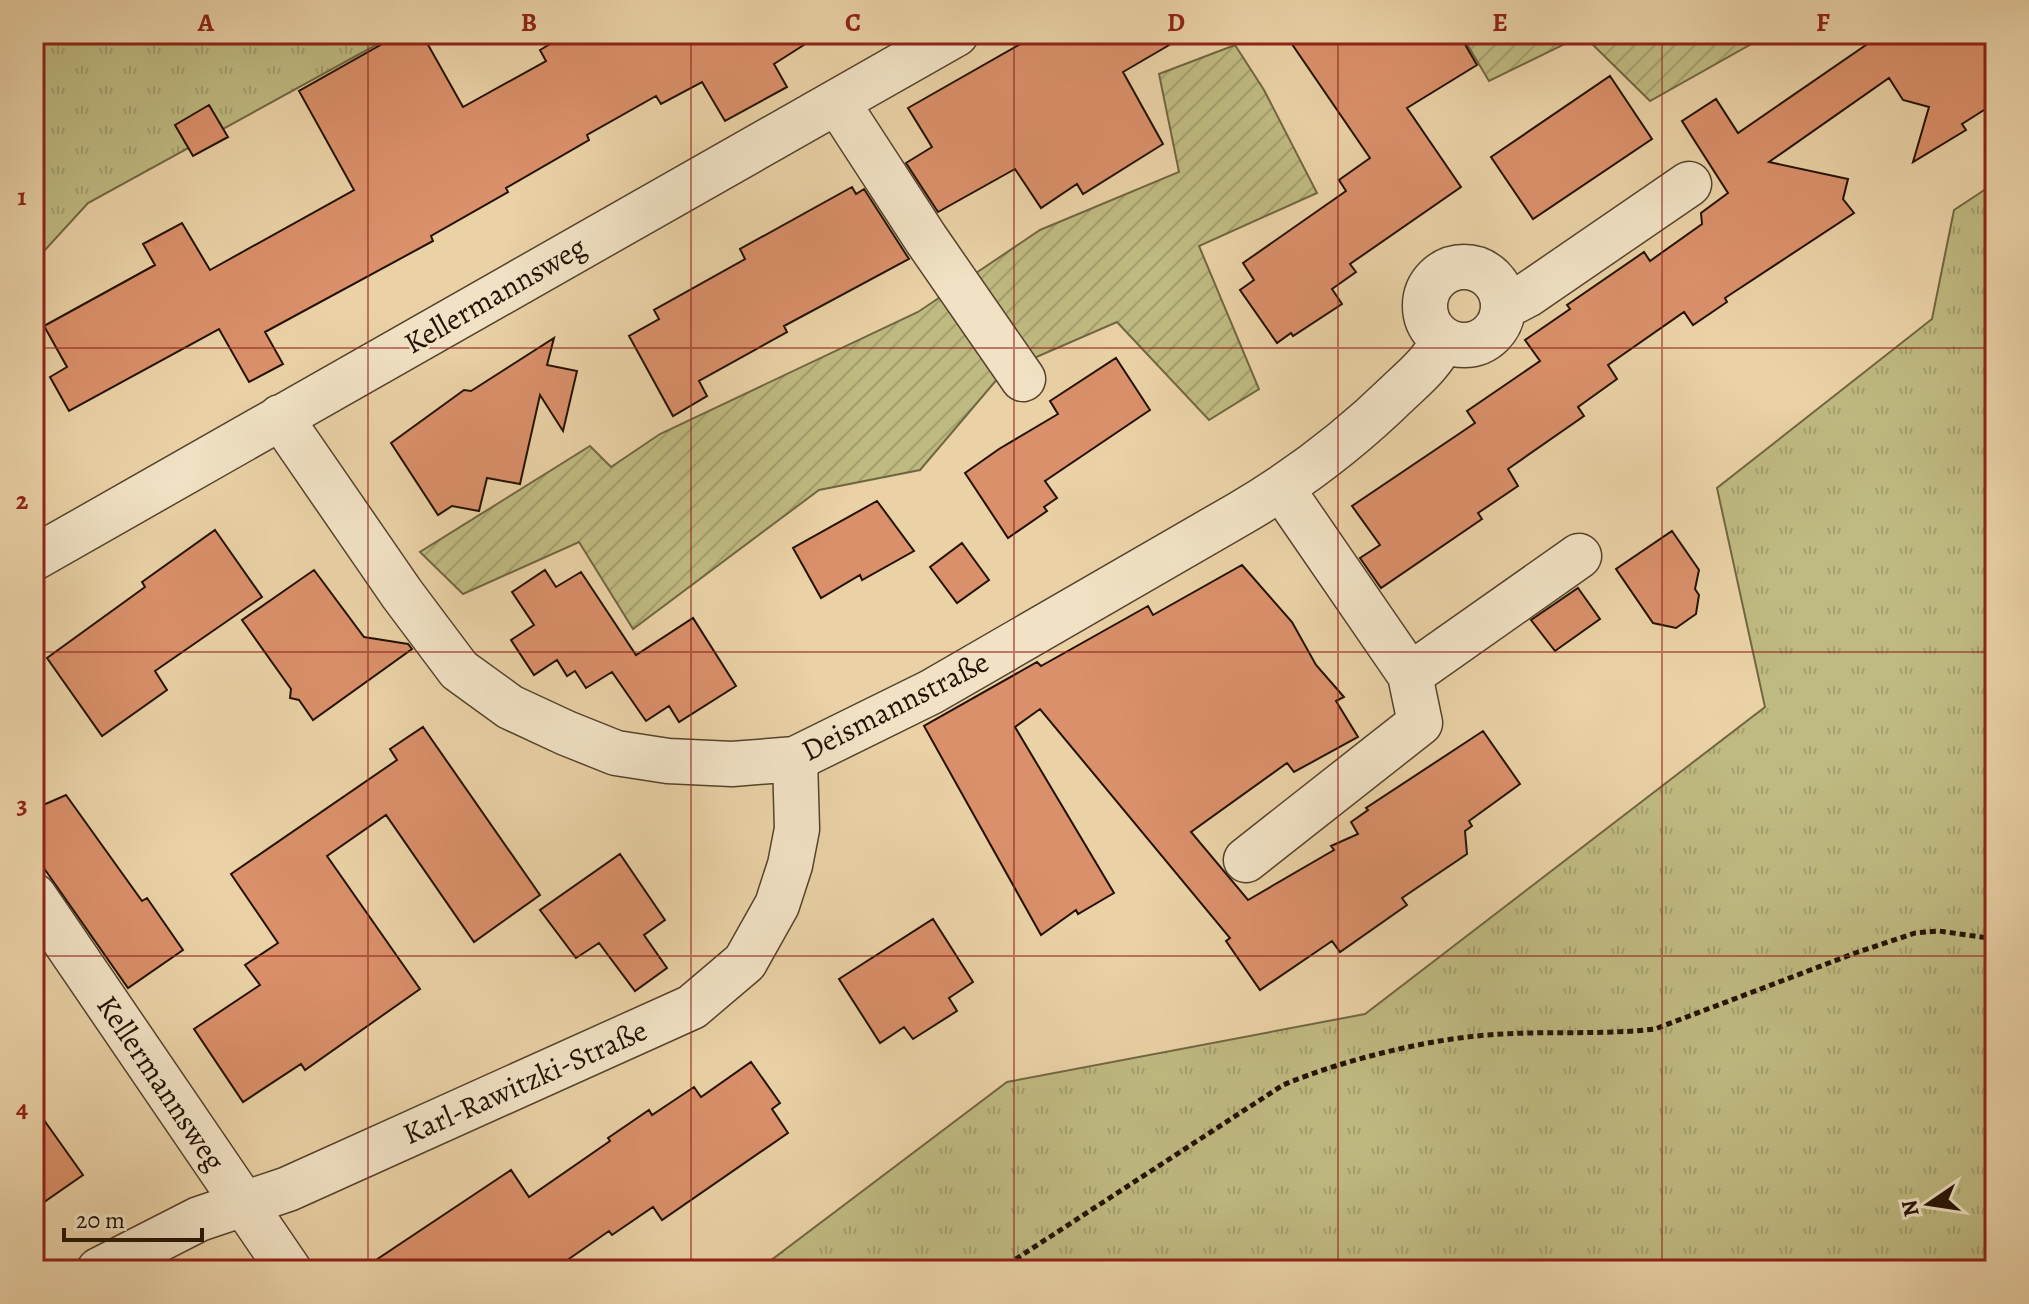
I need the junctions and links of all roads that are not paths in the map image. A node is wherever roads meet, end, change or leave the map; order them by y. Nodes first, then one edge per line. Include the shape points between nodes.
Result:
1 (956, 34) edge
2 (837, 102) junction
3 (1689, 184) dead end
4 (1504, 307) junction
5 (1443, 340) junction
6 (1023, 379) dead end
7 (280, 417) junction
8 (1282, 489) junction
9 (1579, 556) dead end
10 (34, 558) edge
11 (1410, 675) junction
12 (795, 759) junction
13 (1246, 860) dead end
14 (34, 896) edge
15 (244, 1206) junction
16 (99, 1270) edge
17 (289, 1270) edge

1 - 2 street, Kellermannsweg
2 - 6 street
2 - 7 street, Kellermannsweg
3 - 4 street
4 - 5 street via 1498,327 1483,341 1463,346
4 - 5 street via 1499,286 1484,272 1464,266 1444,271 1430,285 1424,305 1429,325
5 - 8 street, Deismannstraße via 1435,358 1361,430
7 - 10 street, Kellermannsweg
7 - 12 street, Deismannstraße via 459,670 510,707 616,753 732,764
8 - 11 street
8 - 12 street, Deismannstraße via 931,692
9 - 11 street
11 - 13 street via 1420,723
12 - 15 street, Karl-Rawitzki-Straße via 797,829 777,905 745,962 692,1007
14 - 15 street, Kellermannsweg
15 - 16 street, Karl-Rawitzki-Straße via 199,1219
15 - 17 street, Kellermannsweg

